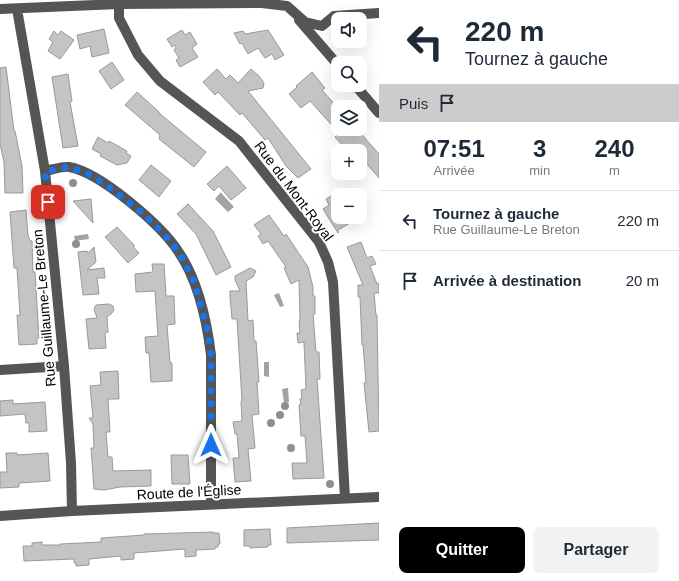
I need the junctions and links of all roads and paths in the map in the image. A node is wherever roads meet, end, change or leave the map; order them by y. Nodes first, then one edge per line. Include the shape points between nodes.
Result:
1 (118, 2) edge
2 (284, 3) edge
3 (0, 9) edge
4 (17, 9) junction
5 (379, 13) edge
6 (331, 57) edge
7 (361, 92) edge
8 (379, 113) edge
9 (45, 172) junction
10 (64, 366) junction
11 (0, 370) edge
12 (379, 497) edge
13 (345, 498) junction
14 (211, 504) junction
15 (72, 512) junction
16 (0, 516) edge

1 - 2 street
1 - 4 street
1 - 13 street, Rue du Mont-Royal via 118,18 138,55 160,81 239,141 319,242 333,282
2 - 5 street via 305,22 322,26 334,16
2 - 6 street
3 - 4 street
4 - 9 street, Rue Guillaume-Le Breton
7 - 8 street
9 - 10 street, Rue Guillaume-Le Breton
9 - 14 street via 68,167 91,175 113,190 162,232 179,252 191,275 208,332 211,355
10 - 11 street
10 - 15 street, Rue Guillaume-Le Breton
12 - 13 street, Route de l'Église
13 - 14 street, Route de l'Église
14 - 15 street, Route de l'Église
15 - 16 street, Route de l'Église

